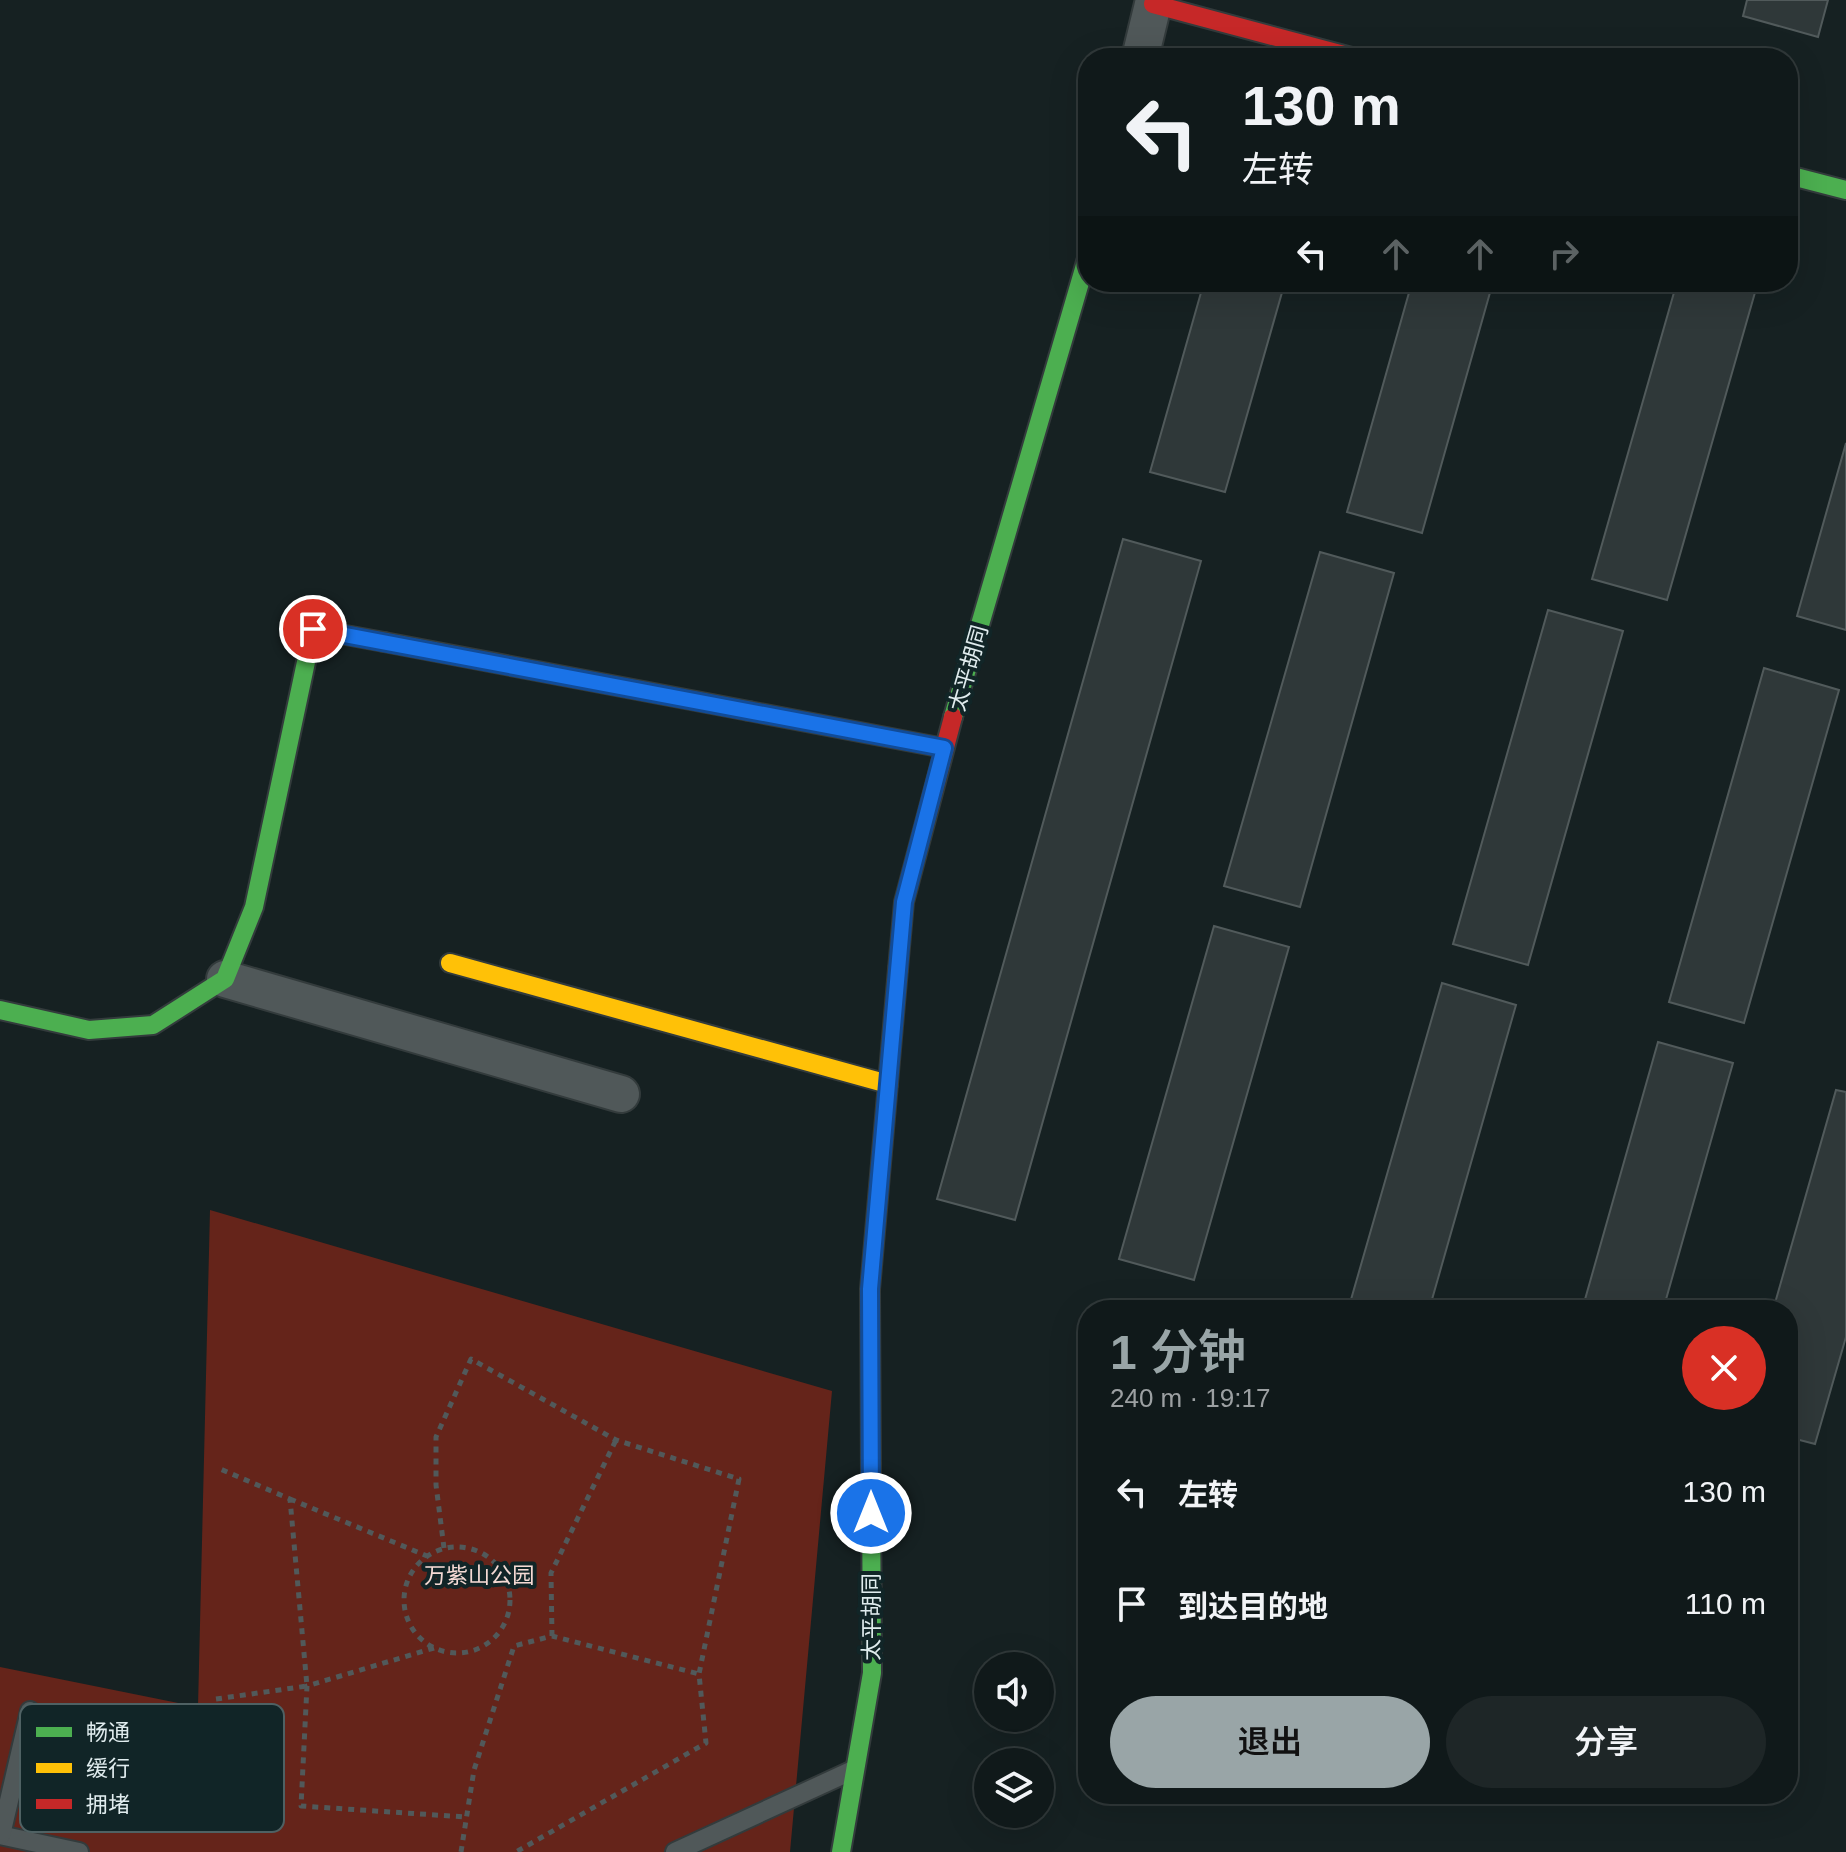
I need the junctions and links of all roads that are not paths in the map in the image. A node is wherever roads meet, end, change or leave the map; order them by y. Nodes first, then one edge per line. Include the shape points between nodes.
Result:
1 (1154, 2) edge
2 (1142, 48) edge
3 (1319, 48) edge
4 (1798, 178) edge
5 (1846, 190) edge
6 (1078, 289) edge
7 (944, 748) junction
8 (450, 963) dead end
9 (225, 979) junction
10 (0, 1010) edge
11 (888, 1084) junction
12 (621, 1094) dead end
13 (20, 1752) edge
14 (858, 1768) junction
15 (0, 1835) edge
16 (79, 1852) edge
17 (675, 1852) edge
18 (841, 1852) edge

1 - 2 street
1 - 3 street
4 - 5 street
6 - 7 street, 太平胡同
7 - 9 street via 313,629 254,907
7 - 11 street, 太平胡同 via 904,902
8 - 11 street
9 - 10 street via 153,1025 89,1030
9 - 12 street
11 - 14 street, 太平胡同 via 870,1289 872,1673
13 - 15 lane
14 - 17 lane
14 - 18 street, 太平胡同
15 - 16 lane

